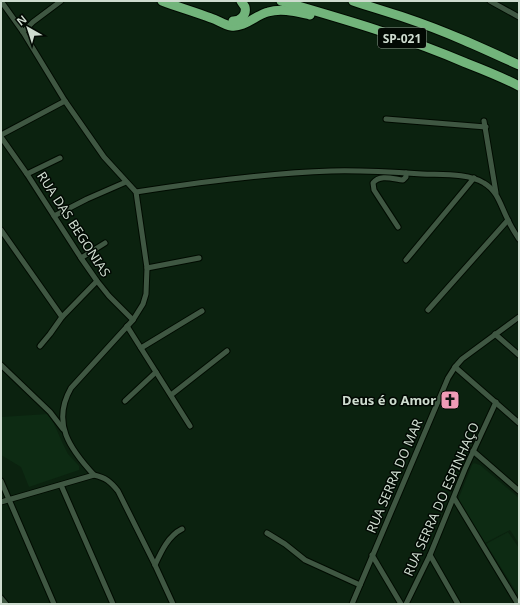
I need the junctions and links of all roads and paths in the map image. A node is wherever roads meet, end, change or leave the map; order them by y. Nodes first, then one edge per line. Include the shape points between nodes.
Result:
1 (162, 1) edge
2 (241, 1) edge
3 (281, 1) edge
4 (353, 1) edge
5 (490, 1) edge
6 (2, 2) edge
7 (61, 2) edge
8 (334, 16) junction
9 (519, 17) edge
10 (214, 19) junction
11 (23, 32) junction
12 (519, 66) edge
13 (519, 86) edge
14 (65, 101) junction
15 (386, 119) dead end
16 (1, 136) edge
17 (60, 158) dead end
18 (406, 173) junction
19 (27, 174) junction
20 (474, 178) junction
21 (126, 182) junction
22 (136, 192) junction
23 (496, 194) junction
24 (54, 216) junction
25 (508, 220) junction
26 (398, 227) dead end
27 (1, 230) edge
28 (519, 239) edge
29 (105, 243) dead end
30 (81, 258) junction
31 (199, 258) dead end
32 (406, 260) dead end
33 (147, 268) junction
34 (97, 281) junction
35 (428, 310) dead end
36 (202, 311) dead end
37 (62, 317) junction
38 (519, 317) edge
39 (133, 320) junction
40 (127, 326) junction
41 (495, 334) junction
42 (40, 346) dead end
43 (141, 348) junction
44 (227, 351) dead end
45 (519, 355) edge
46 (1, 365) edge
47 (455, 367) junction
48 (156, 372) junction
49 (172, 395) junction
50 (125, 401) dead end
51 (496, 402) junction
52 (519, 423) edge
53 (190, 426) dead end
54 (64, 430) junction
55 (473, 451) junction
56 (94, 475) junction
57 (1, 481) edge
58 (61, 485) junction
59 (519, 491) edge
60 (454, 498) junction
61 (9, 501) junction
62 (1, 502) edge
63 (182, 529) dead end
64 (267, 533) dead end
65 (372, 555) junction
66 (430, 555) junction
67 (155, 565) junction
68 (360, 584) junction
69 (1, 598) edge
70 (6, 604) edge
71 (54, 604) edge
72 (113, 604) edge
73 (173, 604) edge
74 (352, 604) edge
75 (401, 604) edge
76 (406, 604) edge
77 (458, 604) edge
78 (518, 604) edge

1 - 10 highway
2 - 10 highway via 245,6 242,18 236,21
3 - 8 highway, SP-021
4 - 12 highway, SP-021 via 433,28
5 - 9 street
6 - 11 street
7 - 11 street
8 - 10 highway via 322,17 277,10 232,26
8 - 13 highway, SP-021 via 436,50
11 - 14 street
14 - 16 street
14 - 21 street via 104,157
15 - 23 street via 485,124
16 - 19 street, RUA DAS BEGONIAS
17 - 19 street
18 - 20 street
18 - 22 street via 282,173
18 - 26 street via 403,180 380,178 373,183 374,190
19 - 24 street, RUA DAS BEGONIAS
20 - 23 street via 489,186
20 - 32 street
21 - 22 street
21 - 24 street
22 - 33 street
23 - 25 street
24 - 30 street, RUA DAS BEGONIAS
25 - 28 street
25 - 35 street
27 - 37 street
29 - 30 street
30 - 34 street, RUA DAS BEGONIAS
31 - 33 street
33 - 39 street via 146,294
34 - 37 street
34 - 39 street, RUA DAS BEGONIAS
36 - 43 street
37 - 42 street
38 - 41 street, RUA SERRA DO MAR
39 - 40 street
40 - 43 street
40 - 54 street via 69,392 63,407
41 - 45 street
41 - 47 street, RUA SERRA DO MAR
43 - 48 street
44 - 49 street
46 - 54 street via 50,412
47 - 51 street
47 - 65 street, RUA SERRA DO MAR
48 - 49 street
48 - 50 street
49 - 53 street
51 - 52 street
51 - 55 street, RUA SERRA DO ESPINHAÇO
54 - 56 street via 72,449
55 - 59 street
55 - 60 street, RUA SERRA DO ESPINHAÇO
56 - 58 street
56 - 67 street via 103,477 118,491
57 - 61 street
58 - 61 street
58 - 72 street
60 - 66 street, RUA SERRA DO ESPINHAÇO
60 - 78 street
61 - 62 street
61 - 71 street
63 - 67 street via 170,539
64 - 68 street via 286,544 305,560
65 - 68 street, RUA SERRA DO MAR
65 - 75 street
66 - 76 street, RUA SERRA DO ESPINHAÇO
66 - 77 street
67 - 73 street
68 - 74 street, RUA SERRA DO MAR
69 - 70 street

